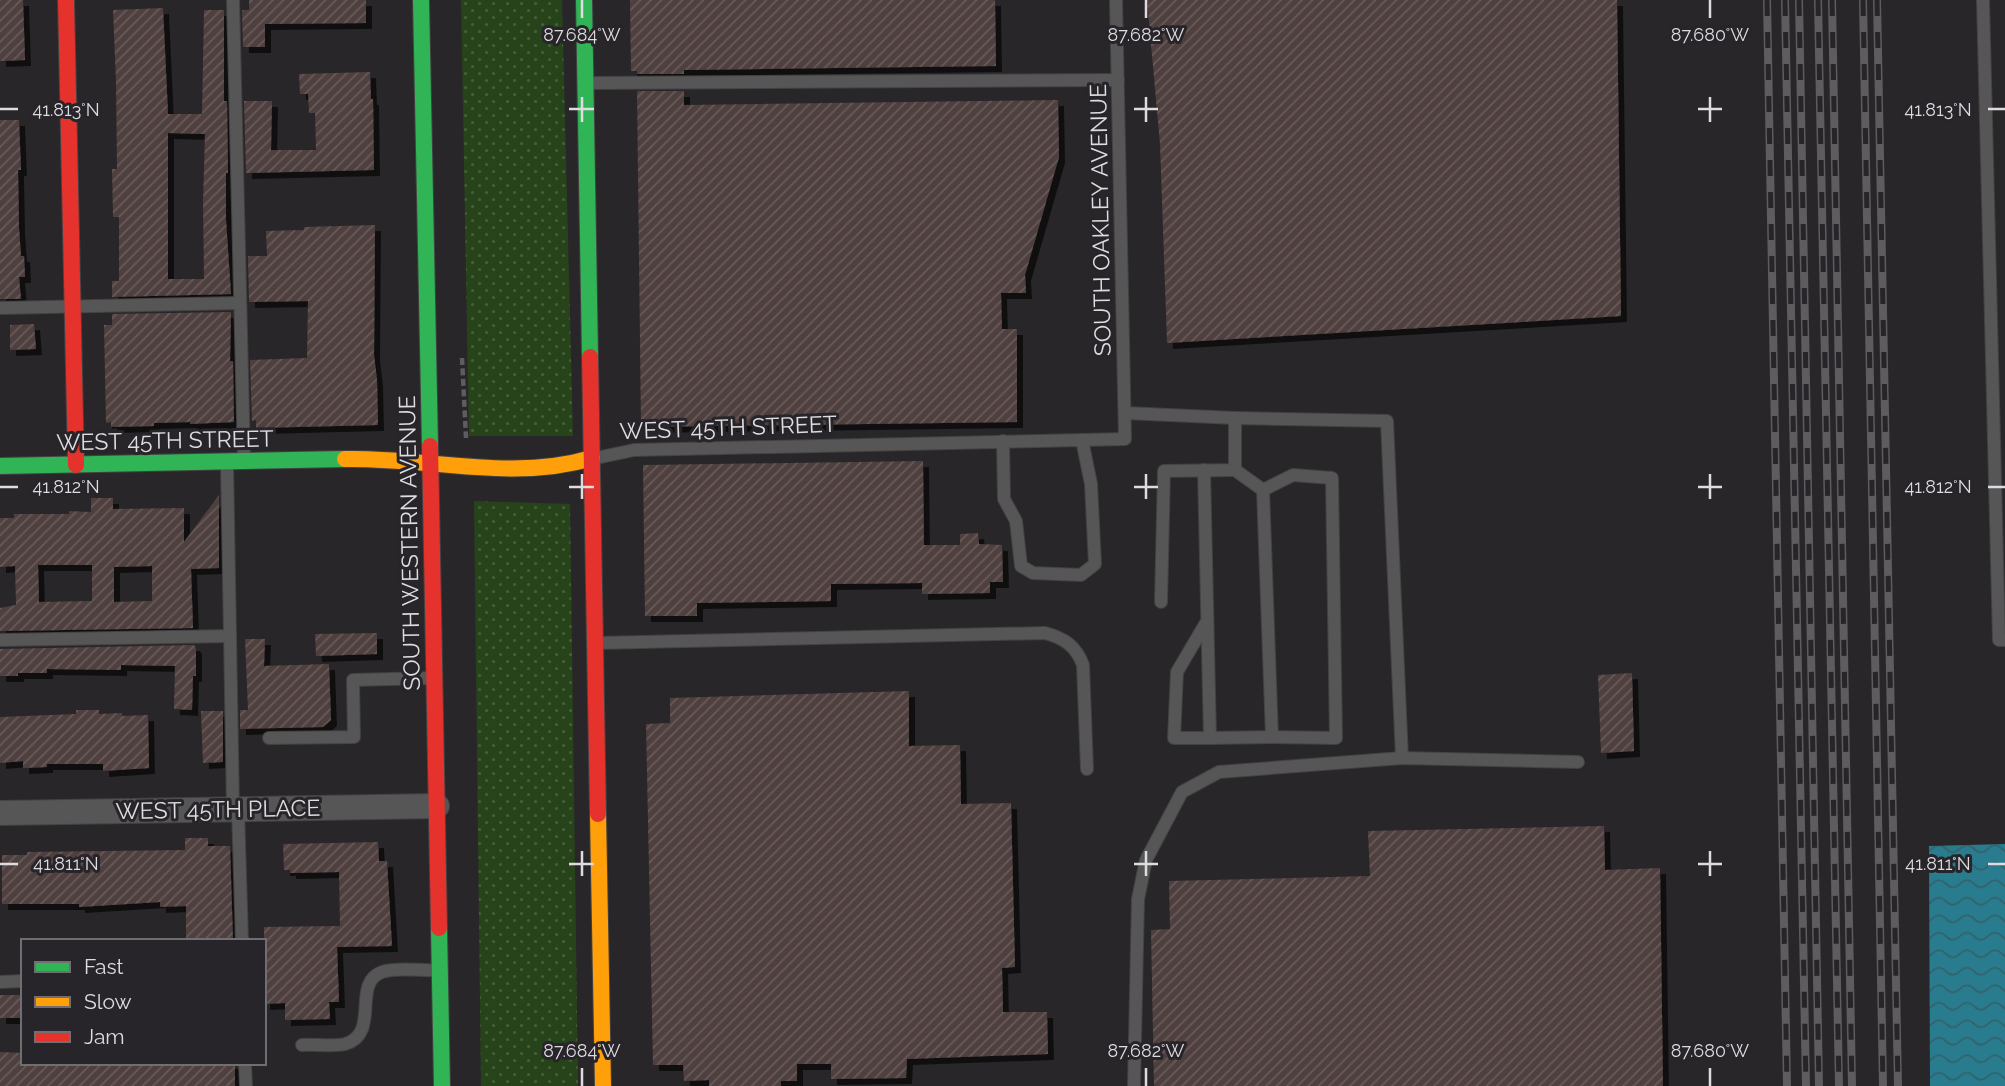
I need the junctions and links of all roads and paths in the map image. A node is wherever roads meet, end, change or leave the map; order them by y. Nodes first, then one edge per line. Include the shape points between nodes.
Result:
1 (66, 0) edge
2 (233, 0) edge
3 (421, 0) edge
4 (584, 0) edge
5 (1116, 0) edge
6 (1983, 0) edge
7 (1118, 80) junction
8 (585, 83) junction
9 (240, 303) junction
10 (72, 306) junction
11 (0, 308) edge
12 (462, 358) dead end
13 (1125, 413) junction
14 (1234, 418) junction
15 (466, 439) dead end
16 (1125, 439) joint
17 (1082, 440) junction
18 (1003, 441) junction
19 (592, 458) junction
20 (227, 461) junction
21 (244, 461) junction
22 (76, 465) junction
23 (0, 466) edge
24 (430, 466) junction
25 (1204, 470) junction
26 (1235, 470) junction
27 (1263, 490) junction
28 (1161, 602) dead end
29 (1207, 621) junction
30 (230, 636) junction
31 (0, 640) edge
32 (2005, 640) edge
33 (595, 643) junction
34 (434, 677) junction
35 (1272, 737) junction
36 (269, 738) dead end
37 (1210, 738) junction
38 (1402, 758) junction
39 (1578, 762) dead end
40 (1087, 769) dead end
41 (437, 806) junction
42 (235, 809) junction
43 (0, 813) edge
44 (242, 939) edge
45 (440, 970) junction
46 (21, 981) edge
47 (0, 982) edge
48 (302, 1045) dead end
49 (245, 1065) edge
50 (246, 1086) edge
51 (442, 1086) edge
52 (603, 1086) edge
53 (1134, 1086) edge

1 - 10 street
2 - 9 lane
3 - 24 street, SOUTH WESTERN AVENUE
4 - 8 street
5 - 7 lane, SOUTH OAKLEY AVENUE
6 - 32 lane via 1999,640
7 - 8 lane
7 - 13 lane, SOUTH OAKLEY AVENUE
8 - 19 street
9 - 10 lane
9 - 21 lane
10 - 11 lane
10 - 22 street
12 - 15 path
13 - 14 lane
13 - 16 lane, SOUTH OAKLEY AVENUE
14 - 26 lane
14 - 38 lane via 1387,421
16 - 17 lane, WEST 45TH STREET
17 - 18 lane, WEST 45TH STREET
17 - 18 lane via 1091,484 1095,564 1081,575 1033,573 1021,566 1016,520 1004,499
18 - 19 lane, WEST 45TH STREET via 634,450
19 - 24 street, WEST 45TH STREET via 571,466
19 - 33 street
20 - 21 street, WEST 45TH STREET
20 - 22 street, WEST 45TH STREET
20 - 30 lane
21 - 24 street, WEST 45TH STREET via 380,458
22 - 23 street, WEST 45TH STREET
24 - 34 street, SOUTH WESTERN AVENUE
25 - 26 lane
25 - 28 lane via 1164,471
25 - 29 lane
26 - 27 lane
27 - 35 lane
27 - 35 lane via 1293,475 1332,478 1336,738
29 - 37 lane
29 - 37 lane via 1177,672 1174,738
30 - 31 lane
30 - 42 lane
33 - 40 lane via 1045,632 1071,645 1083,665
33 - 52 street
34 - 36 lane via 353,680 354,737
34 - 41 street, SOUTH WESTERN AVENUE
35 - 37 lane
38 - 39 lane
38 - 53 lane via 1219,772 1182,792 1146,860 1138,899
41 - 42 street, WEST 45TH PLACE
41 - 45 street, SOUTH WESTERN AVENUE
42 - 43 street, WEST 45TH PLACE
42 - 44 lane
45 - 48 lane via 374,976 368,985 366,1020 354,1039 345,1044
45 - 51 street, SOUTH WESTERN AVENUE
46 - 47 lane
49 - 50 lane

